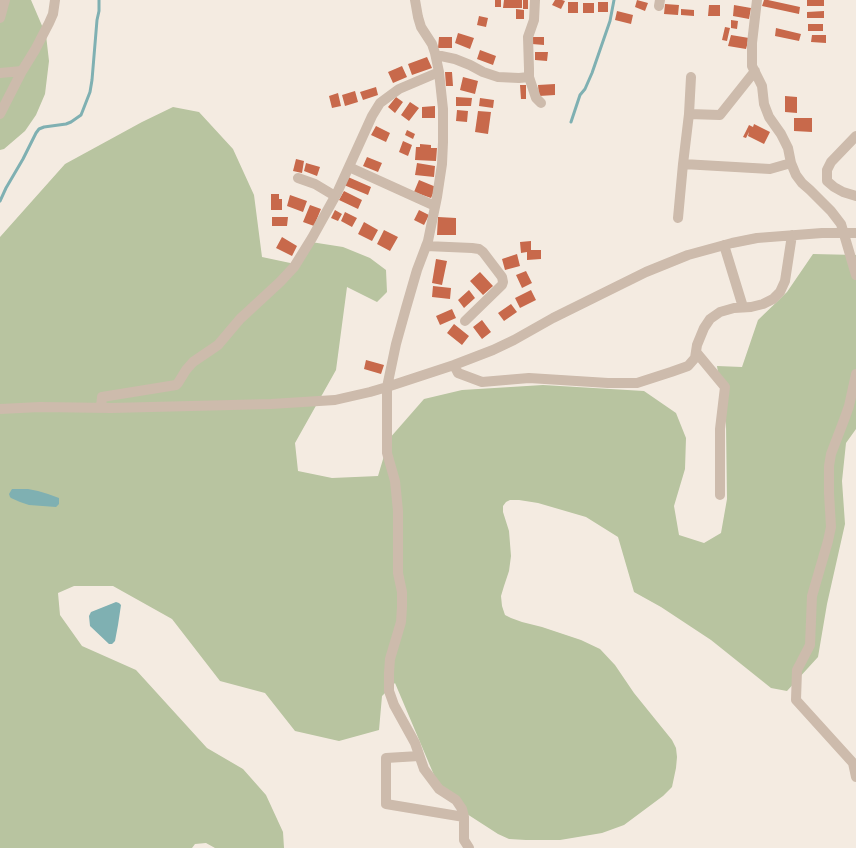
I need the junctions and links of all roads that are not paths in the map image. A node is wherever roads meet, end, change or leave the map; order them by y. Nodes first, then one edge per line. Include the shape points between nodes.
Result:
1 (5, 0) edge
2 (55, 0) edge
3 (415, 0) edge
4 (535, 0) edge
5 (758, 0) edge
6 (0, 18) edge
7 (436, 56) junction
8 (22, 71) junction
9 (755, 71) junction
10 (439, 72) junction
11 (0, 73) edge
12 (529, 77) junction
13 (691, 77) dead end
14 (541, 103) dead end
15 (0, 114) edge
16 (689, 114) junction
17 (856, 136) edge
18 (791, 163) junction
19 (682, 164) junction
20 (349, 167) junction
21 (298, 178) dead end
22 (335, 196) junction
23 (856, 196) edge
24 (435, 206) junction
25 (678, 218) dead end
26 (844, 233) junction
27 (856, 233) edge
28 (792, 235) junction
29 (724, 245) junction
30 (426, 246) junction
31 (856, 275) edge
32 (743, 307) junction
33 (465, 321) dead end
34 (696, 352) junction
35 (454, 365) junction
36 (856, 374) edge
37 (387, 387) junction
38 (101, 407) junction
39 (0, 409) edge
40 (720, 495) dead end
41 (419, 756) junction
42 (856, 777) edge
43 (464, 817) junction
44 (469, 848) edge

1 - 6 street
2 - 8 street via 49,23
3 - 7 street via 421,27
4 - 12 street via 534,20 528,37
5 - 9 street via 752,44 752,66
7 - 10 street
7 - 12 street via 455,59 498,77
8 - 11 street
8 - 15 street
9 - 16 street via 720,115
9 - 18 street via 762,86 764,104 769,117 788,148
10 - 20 street via 399,89 380,103
10 - 24 street via 443,142
12 - 14 street via 536,98
13 - 16 street
16 - 19 street
17 - 23 street via 831,162 827,181 843,192
18 - 19 street via 770,169
18 - 26 street via 802,183 832,211
19 - 25 street
20 - 22 street
20 - 24 street
21 - 22 street via 315,184
22 - 38 street via 290,273 240,319 218,345 193,362 176,385 102,397
24 - 30 street
26 - 27 street
26 - 28 street
26 - 31 street
28 - 29 street via 757,238
28 - 32 street via 785,281 780,292 763,304
29 - 32 street
29 - 35 street via 688,255 646,272 514,340
30 - 33 street via 479,249 502,277 502,285
30 - 37 street via 396,344
32 - 34 street via 720,312 710,319
34 - 35 street via 688,366 637,383 529,378 482,382 458,373
34 - 40 street via 725,387 720,429
35 - 37 street
36 - 42 street via 849,406 831,454 831,527 812,596 810,645 797,670 796,700 853,763
37 - 38 street via 335,400 271,404
37 - 41 street via 387,453 395,481 398,511 398,574 402,592 401,622 390,660 389,691
38 - 39 street
41 - 43 street via 424,769 439,789 456,800
41 - 43 street via 386,758 386,804
43 - 44 street via 464,840

